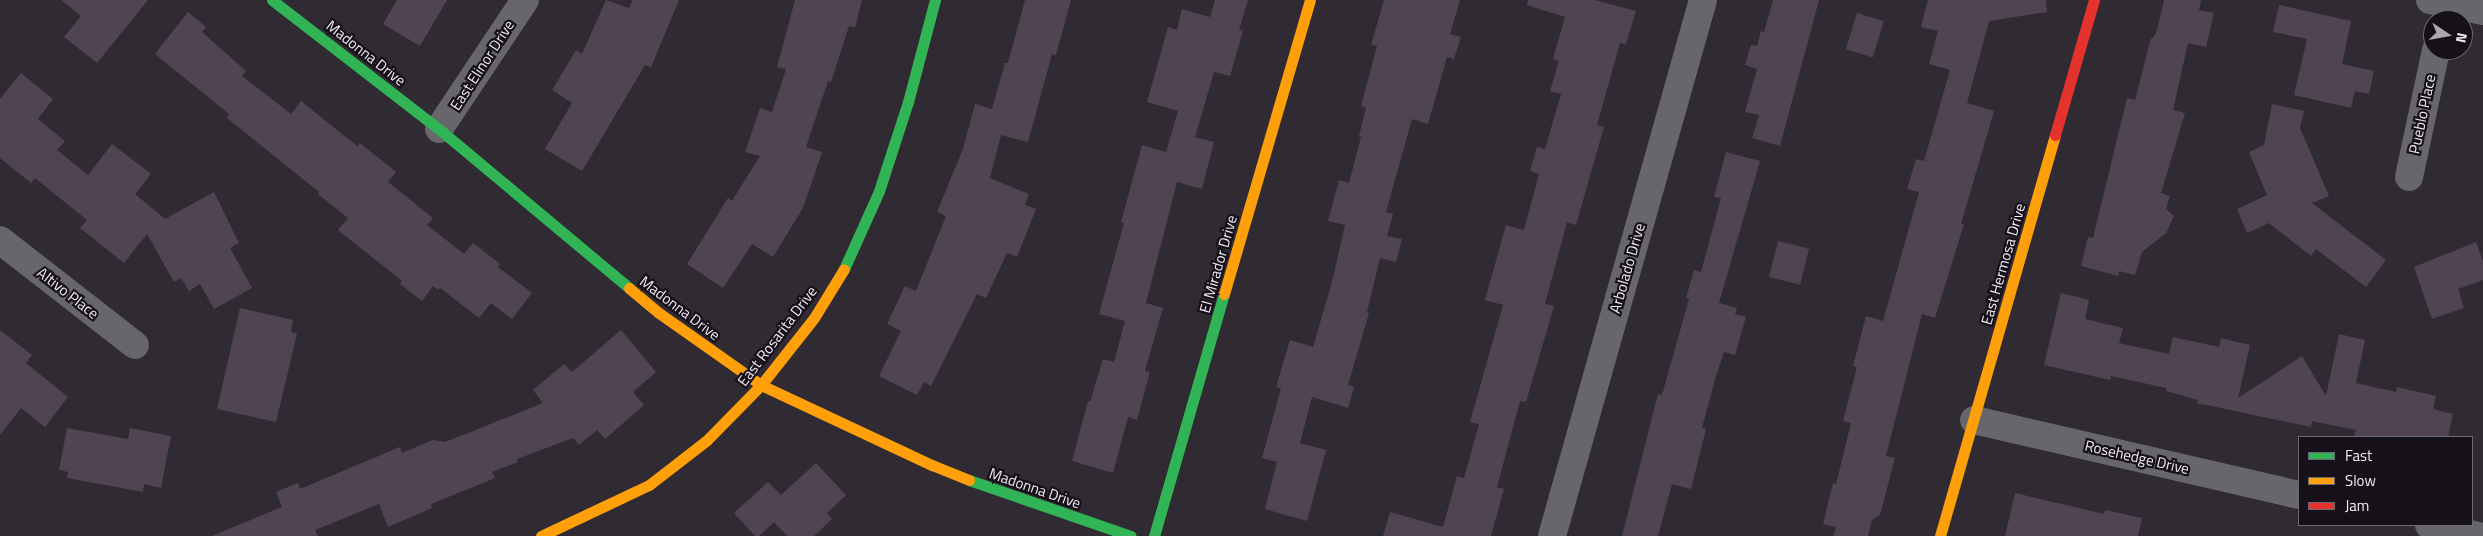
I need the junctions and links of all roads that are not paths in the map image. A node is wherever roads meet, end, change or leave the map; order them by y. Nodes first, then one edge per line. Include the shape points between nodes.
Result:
1 (272, 0) edge
2 (524, 0) edge
3 (935, 0) edge
4 (1310, 0) edge
5 (1703, 0) edge
6 (2094, 0) edge
7 (2439, 8) edge
8 (2483, 11) edge
9 (2434, 60) edge
10 (439, 129) junction
11 (2408, 178) dead end
12 (0, 240) edge
13 (135, 346) dead end
14 (761, 385) junction
15 (1974, 420) junction
16 (2298, 495) edge
17 (2433, 526) edge
18 (541, 536) edge
19 (1131, 536) edge
20 (1154, 536) edge
21 (1552, 536) edge
22 (1940, 536) edge
23 (2478, 536) edge

1 - 10 street, Madonna Drive
2 - 10 street, East Elinor Drive
3 - 14 street, East Rosarita Drive via 908,102 878,191 843,271 814,318
4 - 20 street, El Mirador Drive
5 - 21 street, Arbolado Drive
6 - 15 street, East Hermosa Drive
7 - 8 street
9 - 11 street, Pueblo Place
10 - 14 street, Madonna Drive via 659,313
12 - 13 street, Altivo Place
14 - 18 street, East Rosarita Drive via 706,441 649,485
14 - 19 street, Madonna Drive via 932,465 999,492
15 - 16 street, Rosehedge Drive
15 - 22 street, East Hermosa Drive
17 - 23 street

